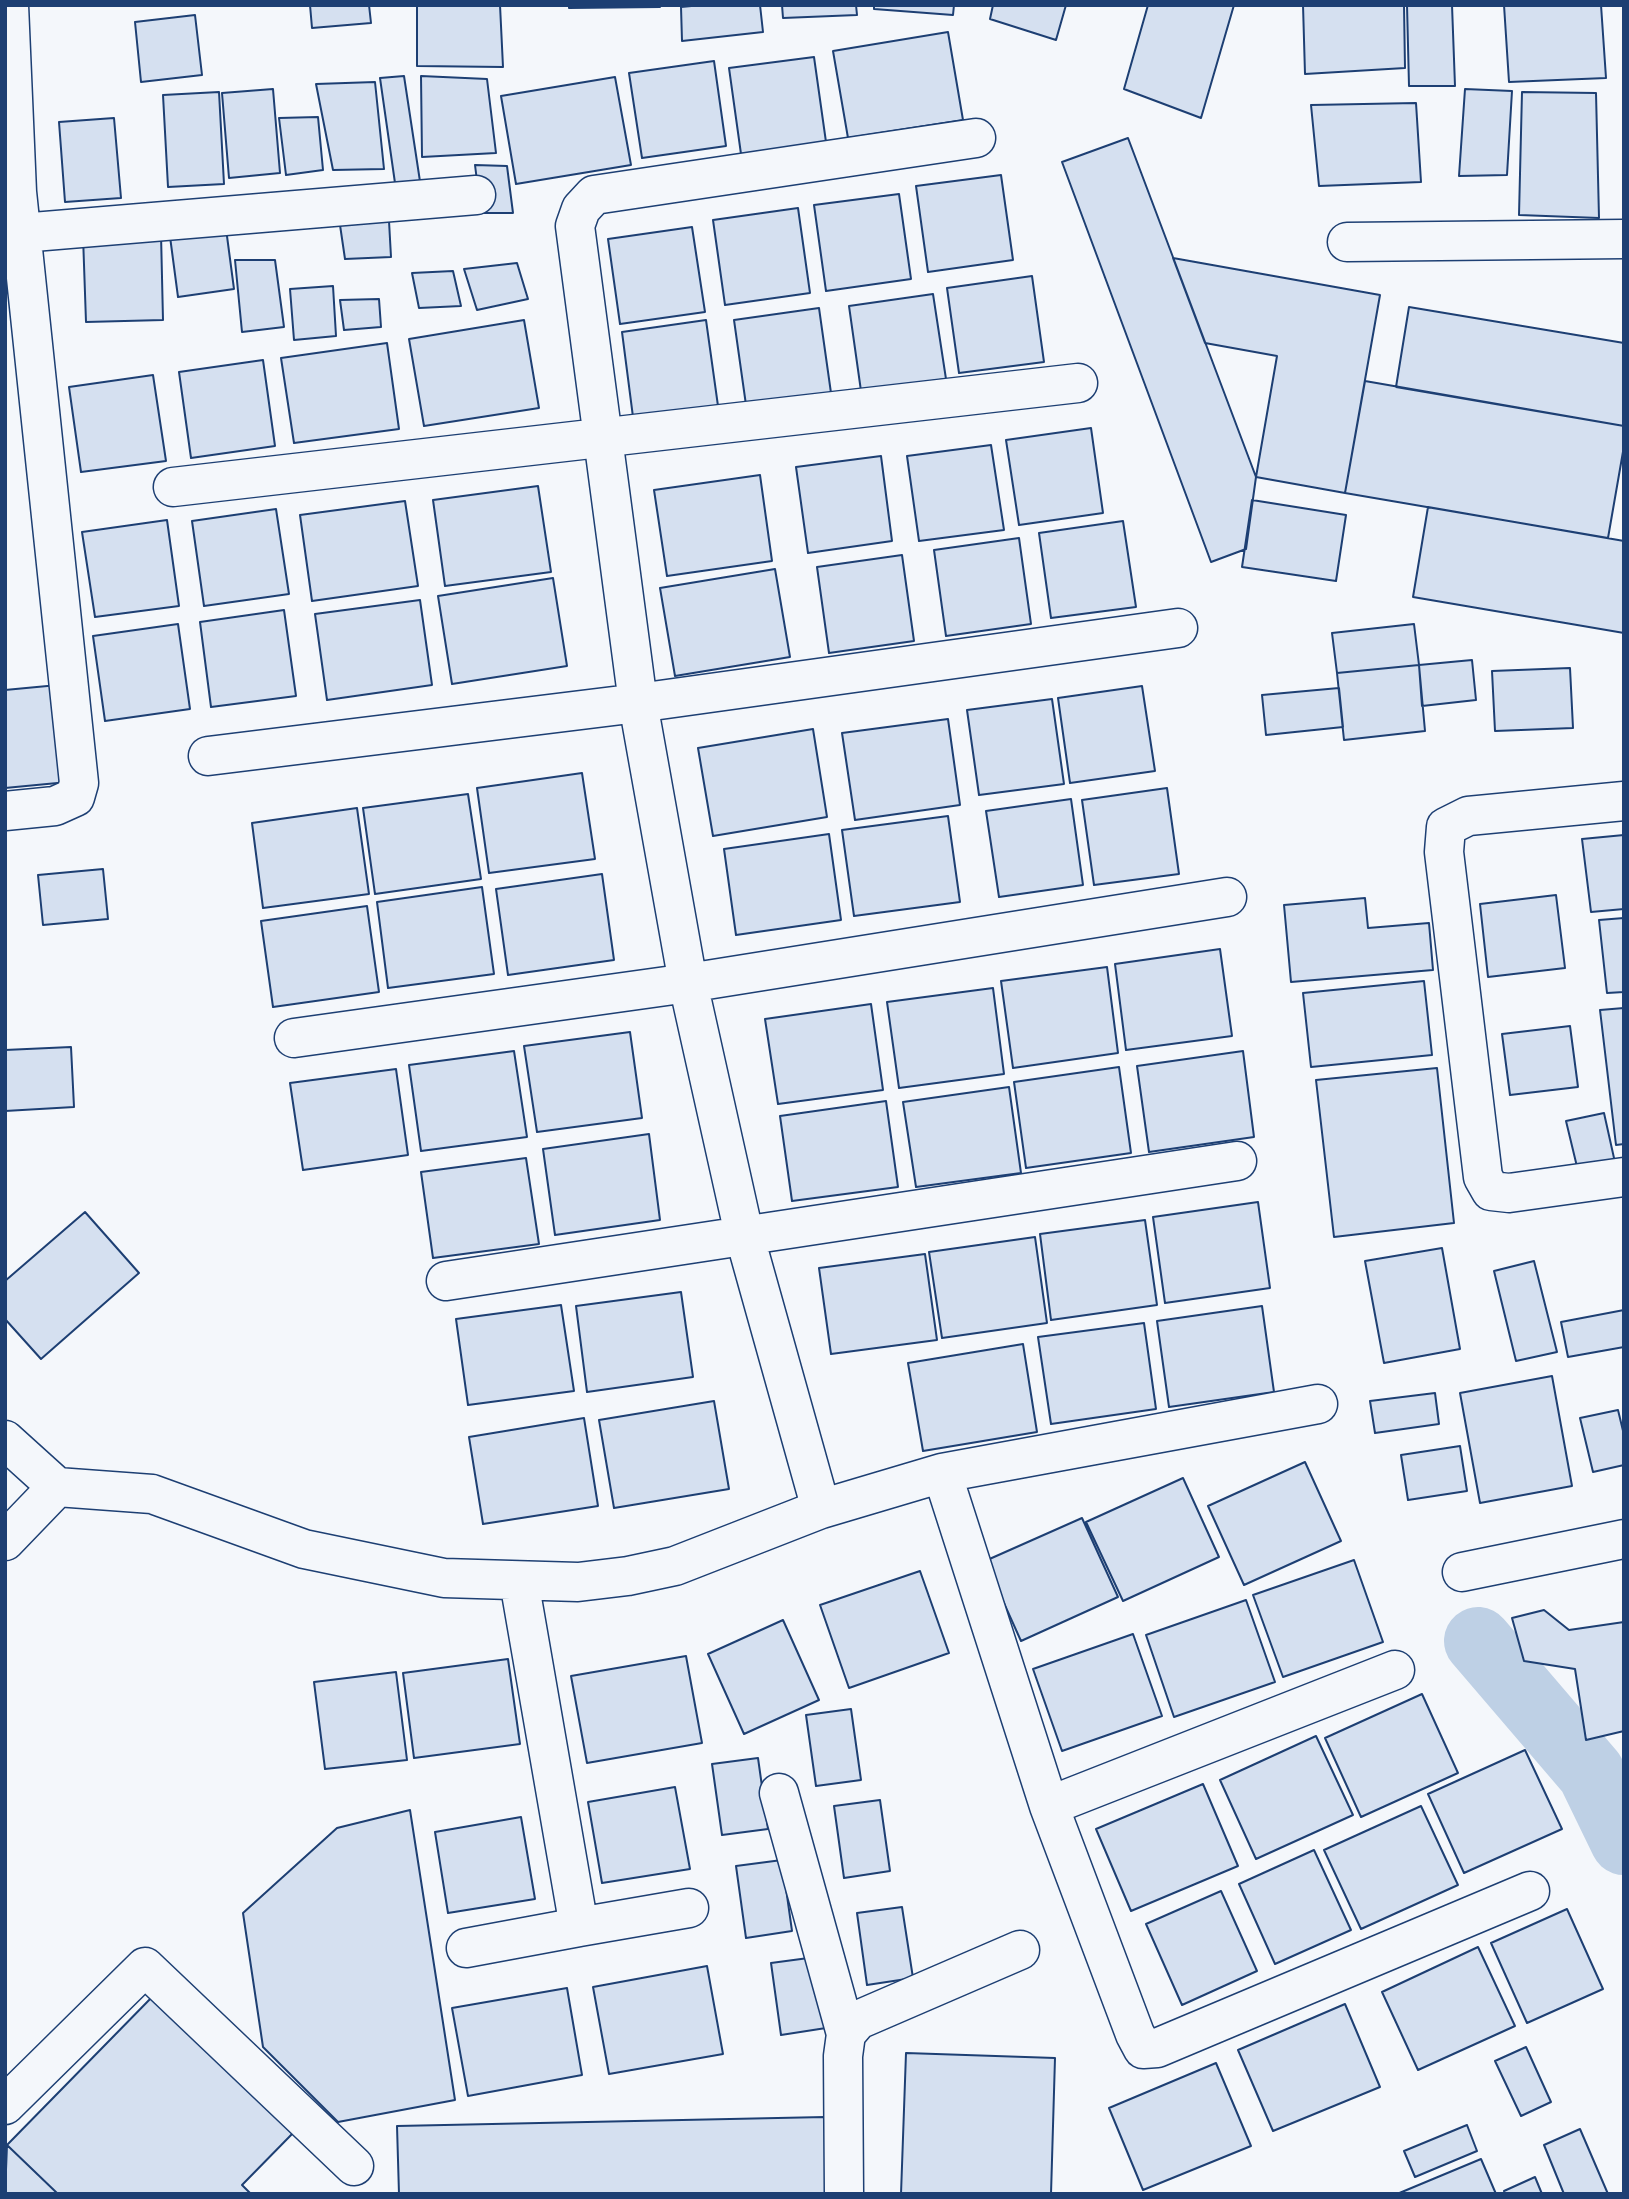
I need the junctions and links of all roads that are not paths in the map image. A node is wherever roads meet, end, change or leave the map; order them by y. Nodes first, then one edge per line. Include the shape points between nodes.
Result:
1 (9, 5) edge
2 (976, 138) dead end
3 (11, 192) edge
4 (476, 195) dead end
5 (21, 233) junction
6 (1624, 239) edge
7 (1347, 243) dead end
8 (1078, 383) dead end
9 (604, 438) junction
10 (173, 487) dead end
11 (1178, 628) dead end
12 (638, 703) junction
13 (208, 756) dead end
14 (1624, 801) edge
15 (5, 811) edge
16 (1227, 897) dead end
17 (688, 983) junction
18 (293, 1038) dead end
19 (1237, 1161) dead end
20 (1624, 1177) edge
21 (744, 1234) junction
22 (446, 1281) dead end
23 (1318, 1404) dead end
24 (5, 1440) edge
25 (942, 1473) junction
26 (57, 1487) junction
27 (821, 1509) junction
28 (1624, 1539) edge
29 (5, 1541) edge
30 (1462, 1572) dead end
31 (519, 1581) junction
32 (1395, 1670) dead end
33 (779, 1793) dead end
34 (1049, 1806) junction
35 (1530, 1891) dead end
36 (689, 1908) dead end
37 (579, 1927) junction
38 (467, 1948) dead end
39 (1020, 1950) dead end
40 (846, 2034) junction
41 (5, 2105) edge
42 (354, 2166) dead end
43 (844, 2194) edge

1 - 3 street
2 - 9 street via 594,195 581,209 575,226
3 - 5 street
4 - 5 street
5 - 15 street via 79,783 75,797 55,806
6 - 7 street
8 - 9 street
9 - 10 street
9 - 12 street
11 - 12 street
12 - 13 street
12 - 17 street
14 - 20 street via 1468,816 1446,827 1444,852 1483,1177 1491,1191 1509,1193
16 - 17 street
17 - 18 street
17 - 21 street
19 - 21 street
21 - 22 street
21 - 27 street
23 - 25 street
24 - 26 street
25 - 27 street
25 - 34 street
26 - 29 street
26 - 31 street via 152,1494 304,1549 444,1578
27 - 31 street via 675,1566 578,1582
28 - 30 street
31 - 37 street
32 - 34 street
33 - 40 street
34 - 35 street via 1143,2049 1157,2048
36 - 37 street
37 - 38 street
39 - 40 street via 858,2020
40 - 43 street
41 - 42 street via 145,1967

